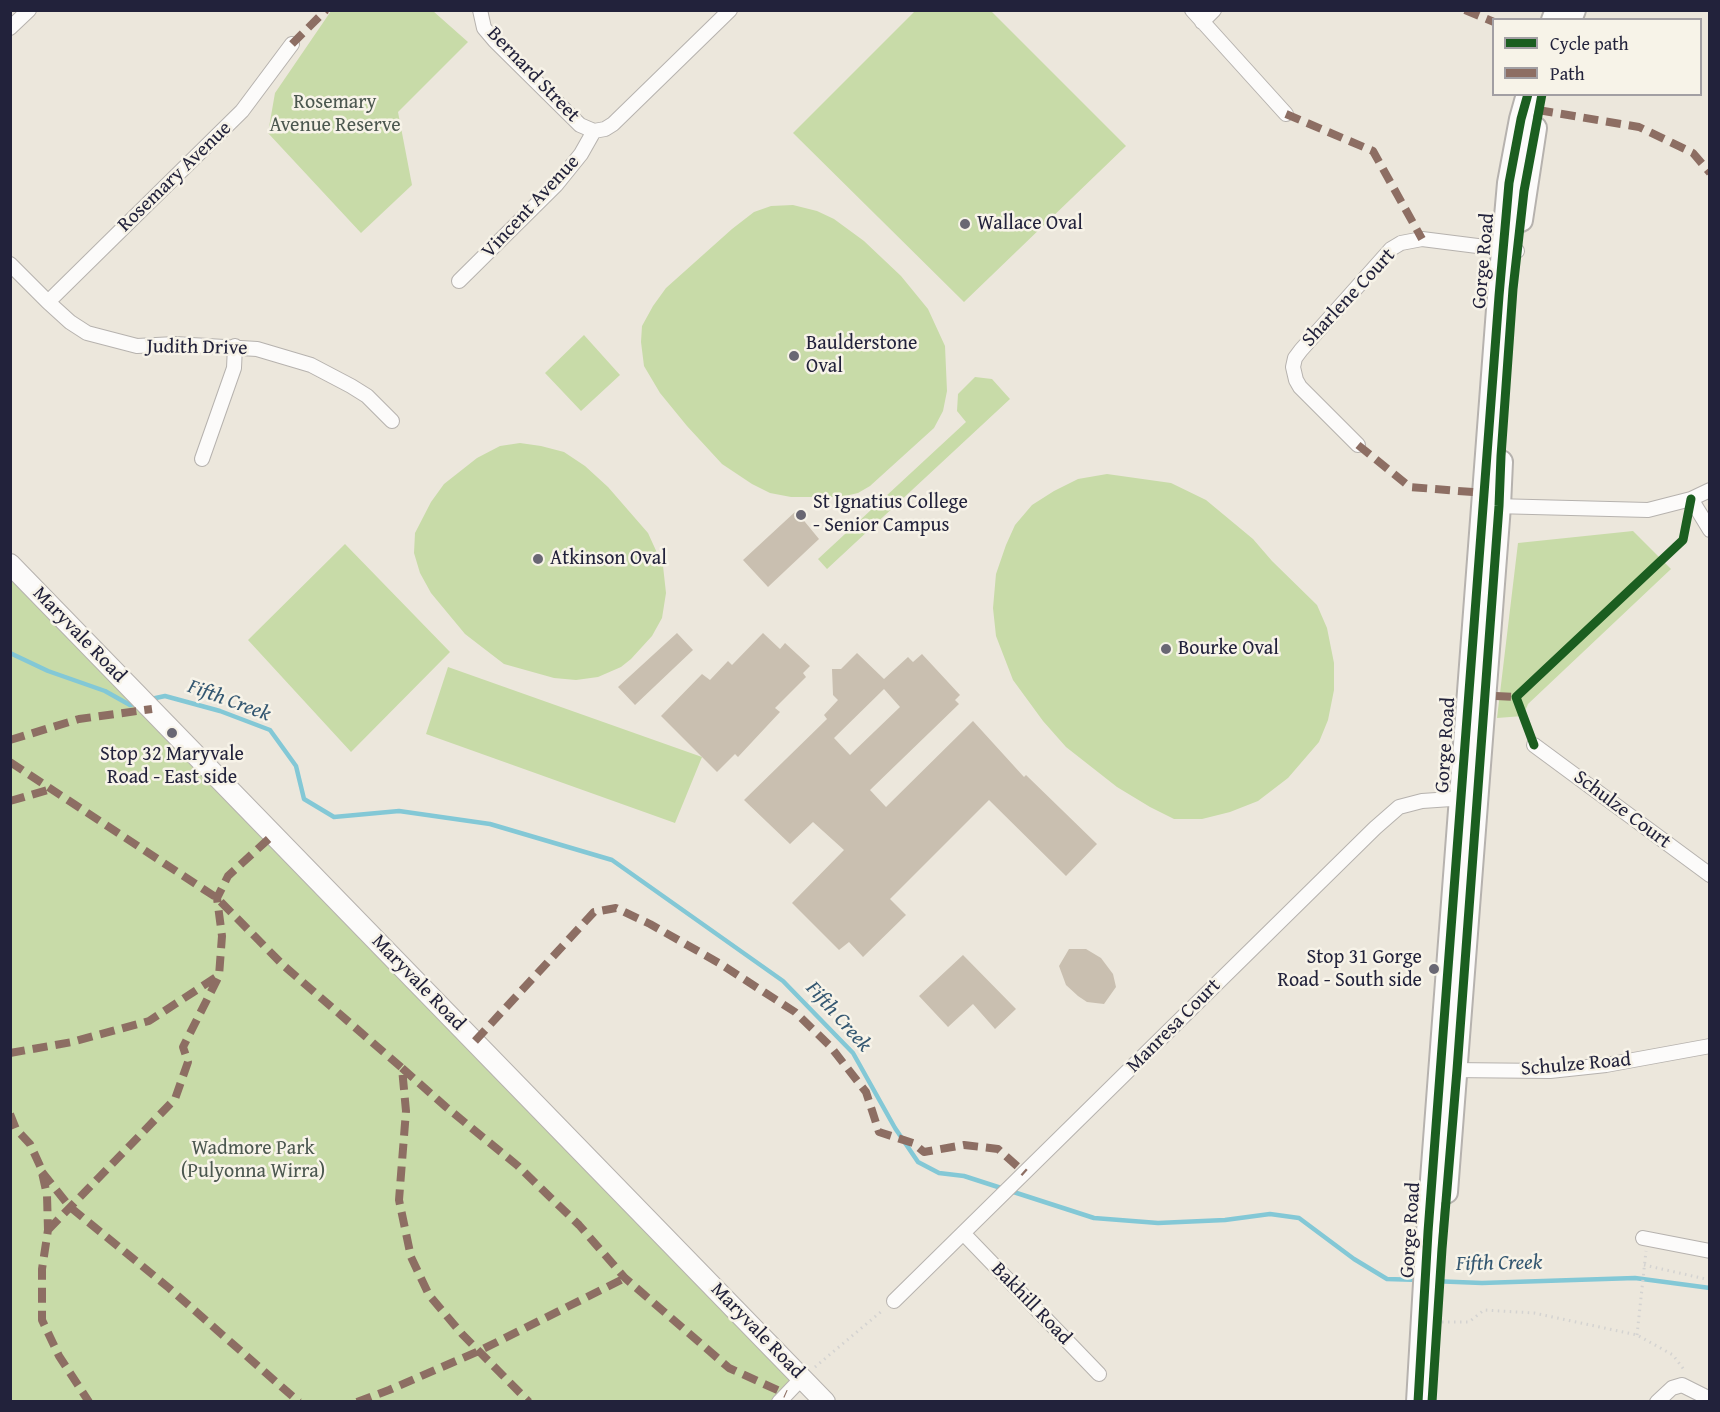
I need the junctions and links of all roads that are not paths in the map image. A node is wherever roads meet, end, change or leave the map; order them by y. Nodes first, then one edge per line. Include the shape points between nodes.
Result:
1 (29, 10) edge
2 (730, 10) edge
3 (1192, 10) edge
4 (1214, 10) edge
5 (480, 12) edge
6 (1202, 22) junction
7 (10, 28) edge
8 (292, 44) dead end
9 (1527, 96) edge
10 (1542, 96) edge
11 (1286, 114) dead end
12 (594, 131) junction
13 (1510, 250) junction
14 (10, 264) edge
15 (459, 281) dead end
16 (48, 302) junction
17 (235, 346) junction
18 (392, 421) dead end
19 (1358, 445) dead end
20 (202, 459) dead end
21 (1710, 490) edge
22 (1692, 499) junction
23 (1491, 505) junction
24 (1710, 530) edge
25 (10, 564) edge
26 (1534, 745) dead end
27 (1468, 798) junction
28 (1710, 875) edge
29 (1710, 1046) edge
30 (1449, 1070) junction
31 (963, 1233) junction
32 (1643, 1238) dead end
33 (1710, 1251) edge
34 (1432, 1281) junction
35 (894, 1301) road end
36 (1098, 1374) dead end
37 (802, 1378) junction
38 (1710, 1399) edge
39 (779, 1401) edge
40 (825, 1401) edge
41 (1418, 1401) edge
42 (1432, 1401) edge
43 (1657, 1401) edge

1 - 7 street
2 - 12 street via 613,124
3 - 6 street
4 - 6 street
5 - 12 street, Bernard Street via 484,28 495,41 580,125
6 - 11 street
8 - 16 street, Rosemary Avenue via 242,111
9 - 13 main road, Gorge Road via 1509,183
10 - 13 main road, Gorge Road
12 - 15 street, Vincent Avenue via 556,185
13 - 19 street, Sharlene Court via 1422,238 1401,243 1391,249 1301,350 1293,367 1300,387
13 - 23 main road, Gorge Road via 1501,456
14 - 16 street, Judith Drive
16 - 17 street, Judith Drive via 87,333 108,340 137,346
17 - 18 street, Judith Drive via 311,365 367,396
17 - 20 street via 234,368
21 - 22 street
22 - 23 street via 1648,510
22 - 24 street
23 - 27 main road, Gorge Road
25 - 37 main road, Maryvale Road
26 - 28 street, Schulze Court
27 - 30 main road, Gorge Road
27 - 31 street, Manresa Court via 1399,807
29 - 30 street, Schulze Road via 1550,1071
30 - 34 main road, Gorge Road
31 - 35 street, Manresa Court
31 - 36 street, Bakhill Road
32 - 33 street
34 - 41 main road, Gorge Road
34 - 42 main road, Gorge Road via 1437,1322
37 - 39 street
37 - 40 main road, Maryvale Road
38 - 43 street via 1682,1385 1671,1388

